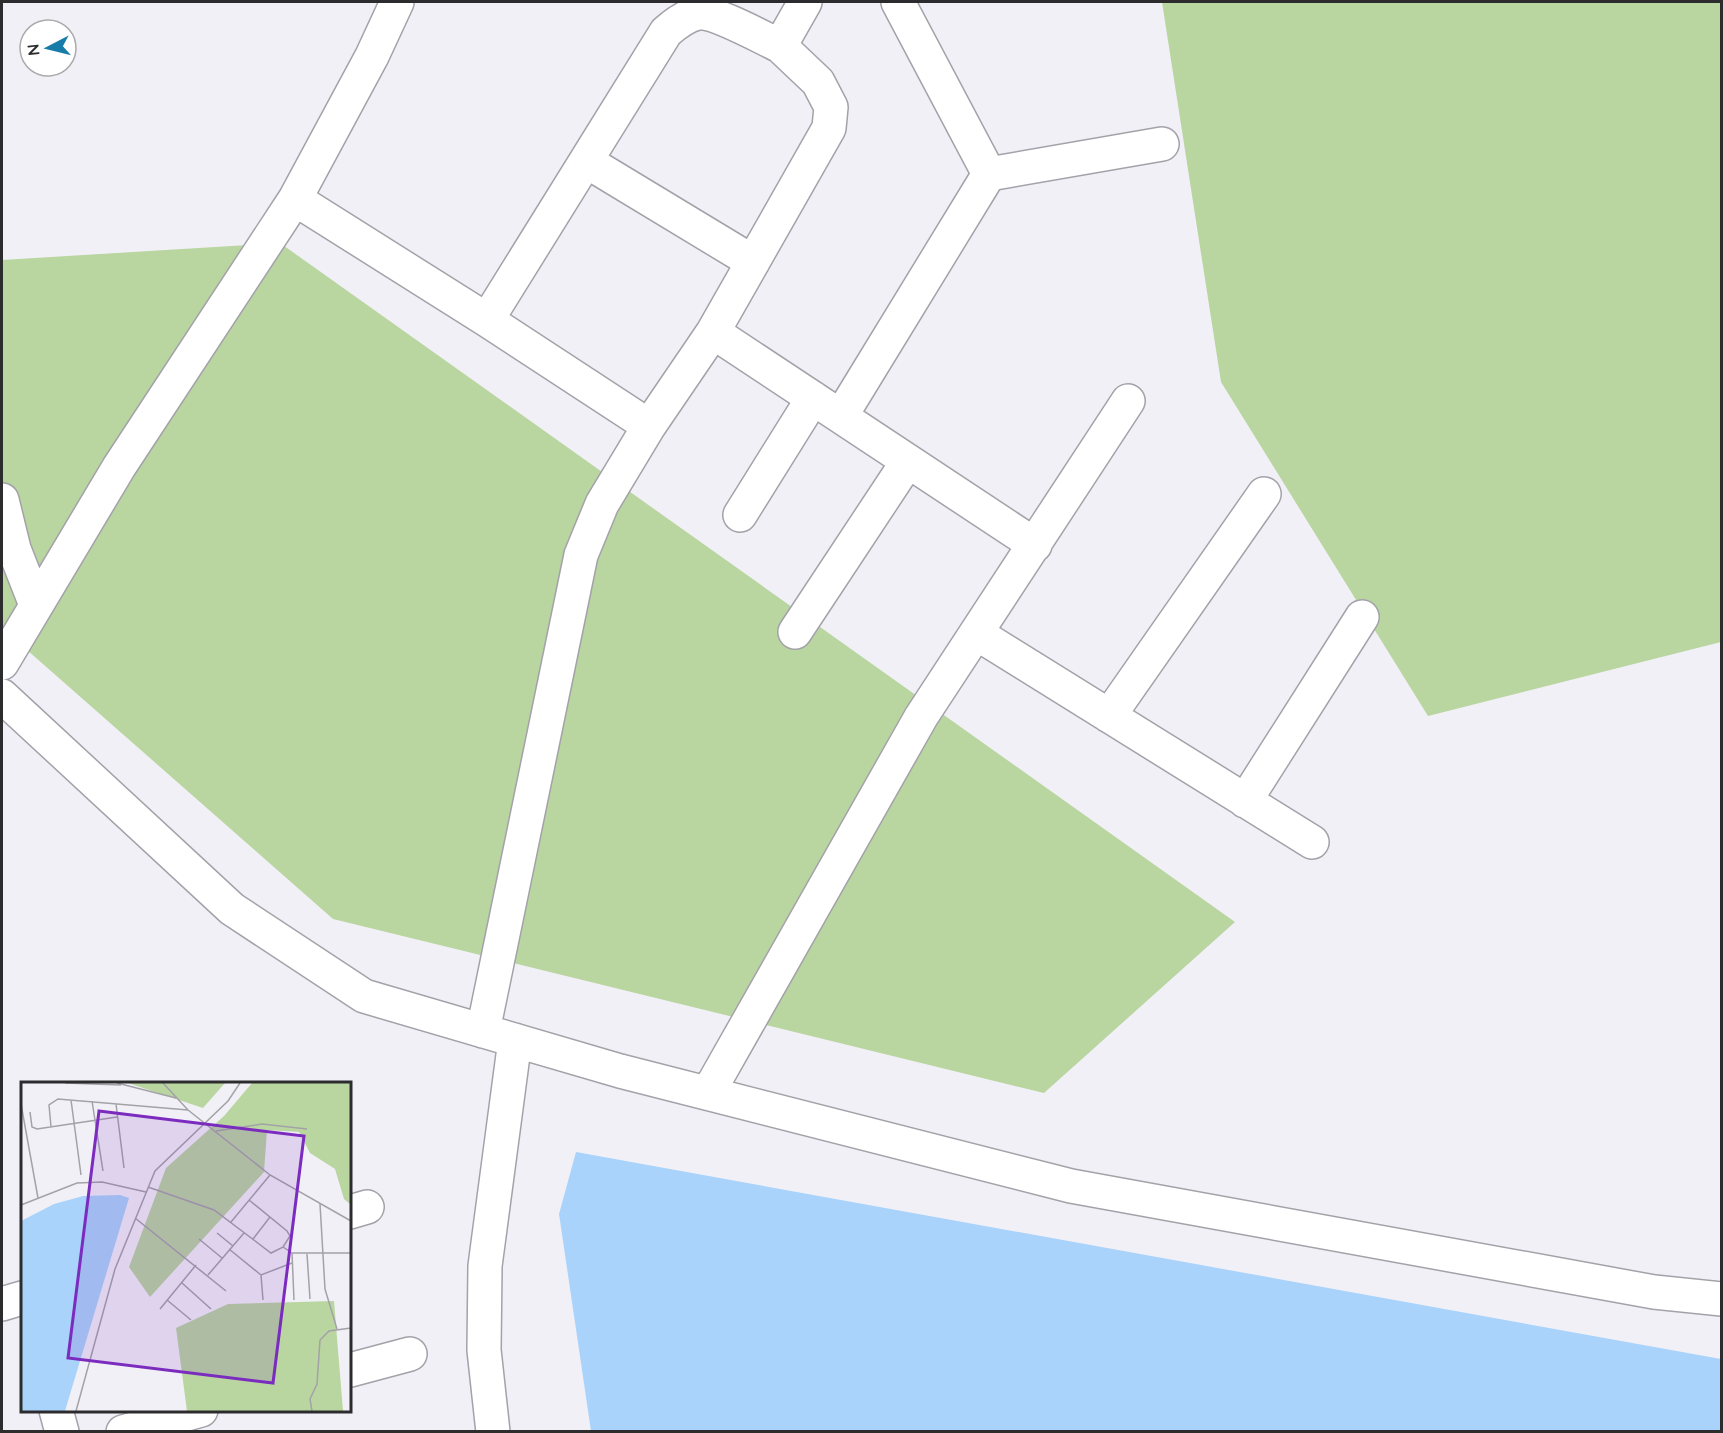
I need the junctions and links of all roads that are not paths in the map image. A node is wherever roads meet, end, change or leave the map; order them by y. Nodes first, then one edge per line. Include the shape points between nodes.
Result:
1 (396, 2) edge
2 (805, 2) edge
3 (898, 2) edge
4 (780, 46) junction
5 (1162, 144) dead end
6 (586, 161) junction
7 (989, 174) junction
8 (295, 199) junction
9 (753, 262) junction
10 (487, 320) junction
11 (713, 332) junction
12 (813, 398) junction
13 (1128, 401) dead end
14 (841, 416) junction
15 (649, 426) junction
16 (908, 460) junction
17 (1264, 494) dead end
18 (2, 500) edge
19 (740, 515) dead end
20 (1035, 545) junction
21 (36, 605) junction
22 (1362, 617) dead end
23 (795, 632) dead end
24 (976, 633) junction
25 (2, 663) edge
26 (2, 696) edge
27 (1109, 716) junction
28 (1245, 801) junction
29 (1312, 842) dead end
30 (483, 1031) junction
31 (515, 1040) junction
32 (708, 1093) junction
33 (21, 1298) edge
34 (1722, 1299) edge
35 (2, 1304) edge
36 (410, 1354) dead end
37 (351, 1370) edge
38 (57, 1412) edge
39 (194, 1412) edge
40 (62, 1431) edge
41 (123, 1431) edge
42 (493, 1431) edge

1 - 8 street via 372,56
2 - 4 street
3 - 7 street
4 - 6 street via 714,15 699,13 678,21 666,32
4 - 9 street via 818,82 831,107 829,128
5 - 7 street
6 - 9 street
6 - 10 street
7 - 14 street
8 - 10 street
8 - 21 street via 119,467
9 - 11 street
10 - 15 street
11 - 12 street
11 - 15 street
12 - 14 street
12 - 19 street
13 - 20 street
14 - 16 street
15 - 30 street via 602,504 581,555
16 - 20 street
16 - 23 street
17 - 27 street
18 - 21 street via 14,549
20 - 24 street
21 - 25 street
22 - 28 street
24 - 27 street
24 - 32 street via 921,717
26 - 30 street via 232,909 364,996
27 - 28 street
28 - 29 street
30 - 31 street
31 - 32 street
31 - 42 street via 485,1266 484,1350
32 - 34 street via 1071,1186 1654,1292
33 - 35 street
36 - 37 street
38 - 40 street
39 - 41 street

